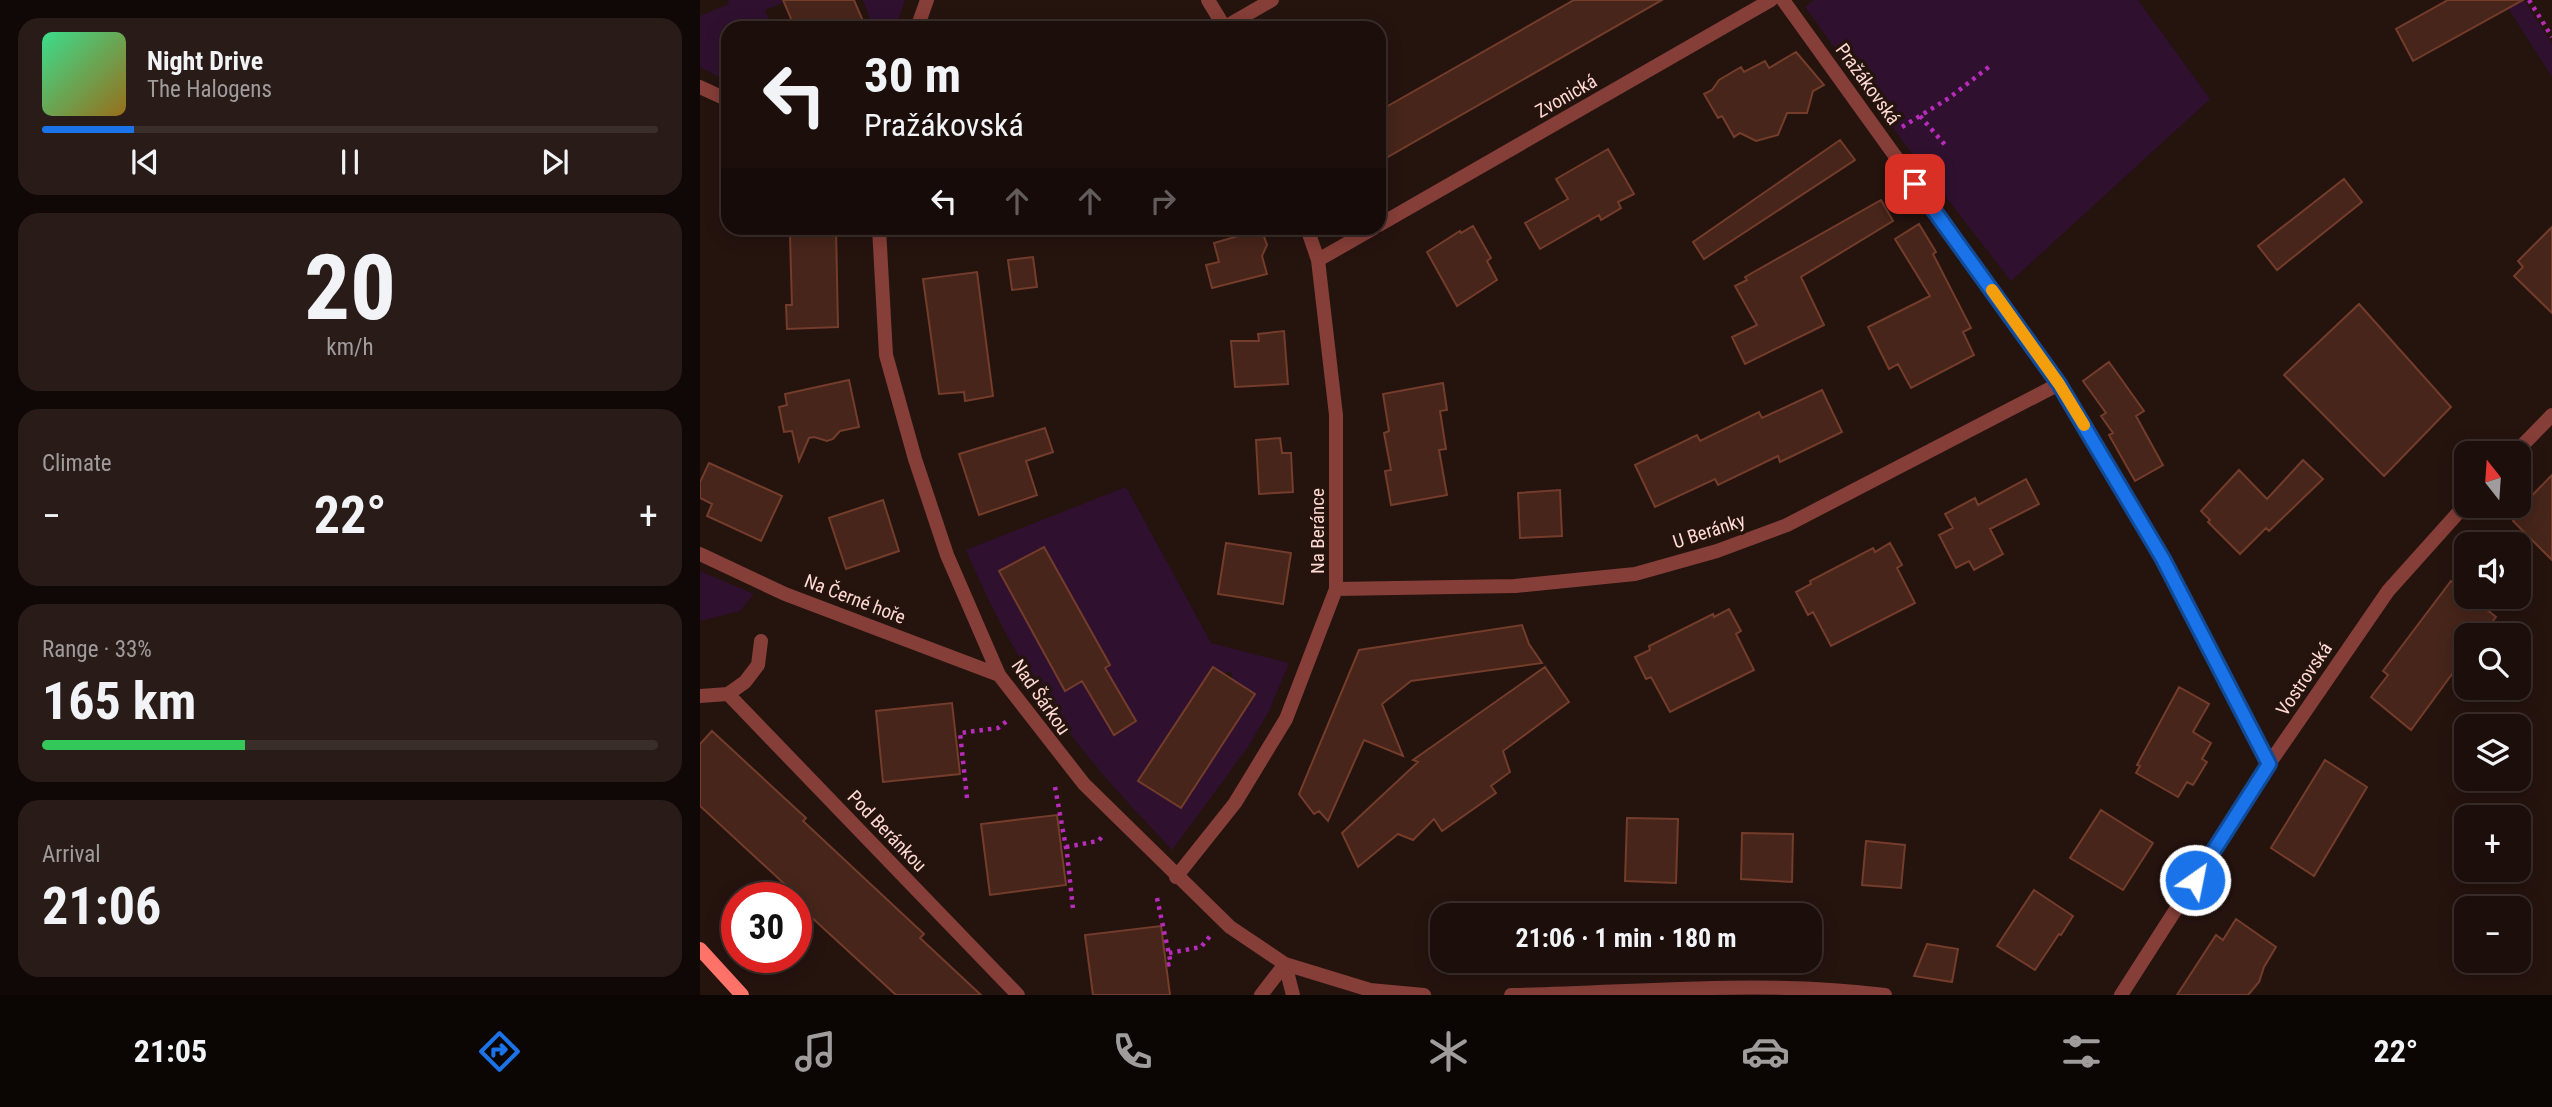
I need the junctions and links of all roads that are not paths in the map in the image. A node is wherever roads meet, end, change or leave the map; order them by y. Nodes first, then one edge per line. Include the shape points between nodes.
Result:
1 (927, 0) edge
2 (1208, 0) edge
3 (1272, 0) edge
4 (1771, 0) edge
5 (1783, 0) edge
6 (920, 21) edge
7 (1221, 21) edge
8 (1237, 21) edge
9 (700, 87) edge
10 (721, 97) edge
11 (1386, 221) edge
12 (879, 235) edge
13 (1309, 235) edge
14 (1362, 235) edge
15 (1318, 260) junction
16 (2059, 384) junction
17 (2552, 415) edge
18 (2527, 441) edge
19 (2454, 517) edge
20 (700, 554) edge
21 (1336, 589) junction
22 (761, 641) dead end
23 (999, 675) junction
24 (728, 694) junction
25 (700, 696) edge
26 (2269, 764) junction
27 (1177, 877) junction
28 (700, 949) edge
29 (1284, 964) junction
30 (742, 995) edge
31 (1018, 995) edge
32 (1261, 995) edge
33 (1293, 995) edge
34 (1424, 995) edge
35 (1511, 995) edge
36 (1885, 995) edge
37 (2121, 995) edge

1 - 6 street
2 - 7 street
3 - 8 street
4 - 11 street, Zvonická
5 - 16 street, Pražákovská
9 - 10 street
12 - 23 street, Nad Šárkou via 886,355 947,555
13 - 15 street, Na Beránce
14 - 15 street
15 - 21 street, Na Beránce via 1336,415
16 - 21 street, U Beránky via 1787,525 1717,551 1635,574 1515,586
16 - 26 street, Pražákovská via 2163,559
17 - 18 street
19 - 26 street, Vostrovská via 2388,591
20 - 23 street, Na Černé hoře via 785,594
21 - 27 street, Na Beránce via 1286,719 1235,803
22 - 24 street via 758,665
23 - 27 street, Nad Šárkou via 1068,766
24 - 25 street
24 - 31 street, Pod Beránkou
26 - 37 street, Vostrovská
27 - 29 street, Nad Šárkou via 1223,920
28 - 30 main road
29 - 32 street
29 - 33 street
29 - 34 street, Nad Šárkou via 1370,989
35 - 36 street via 1737,986

